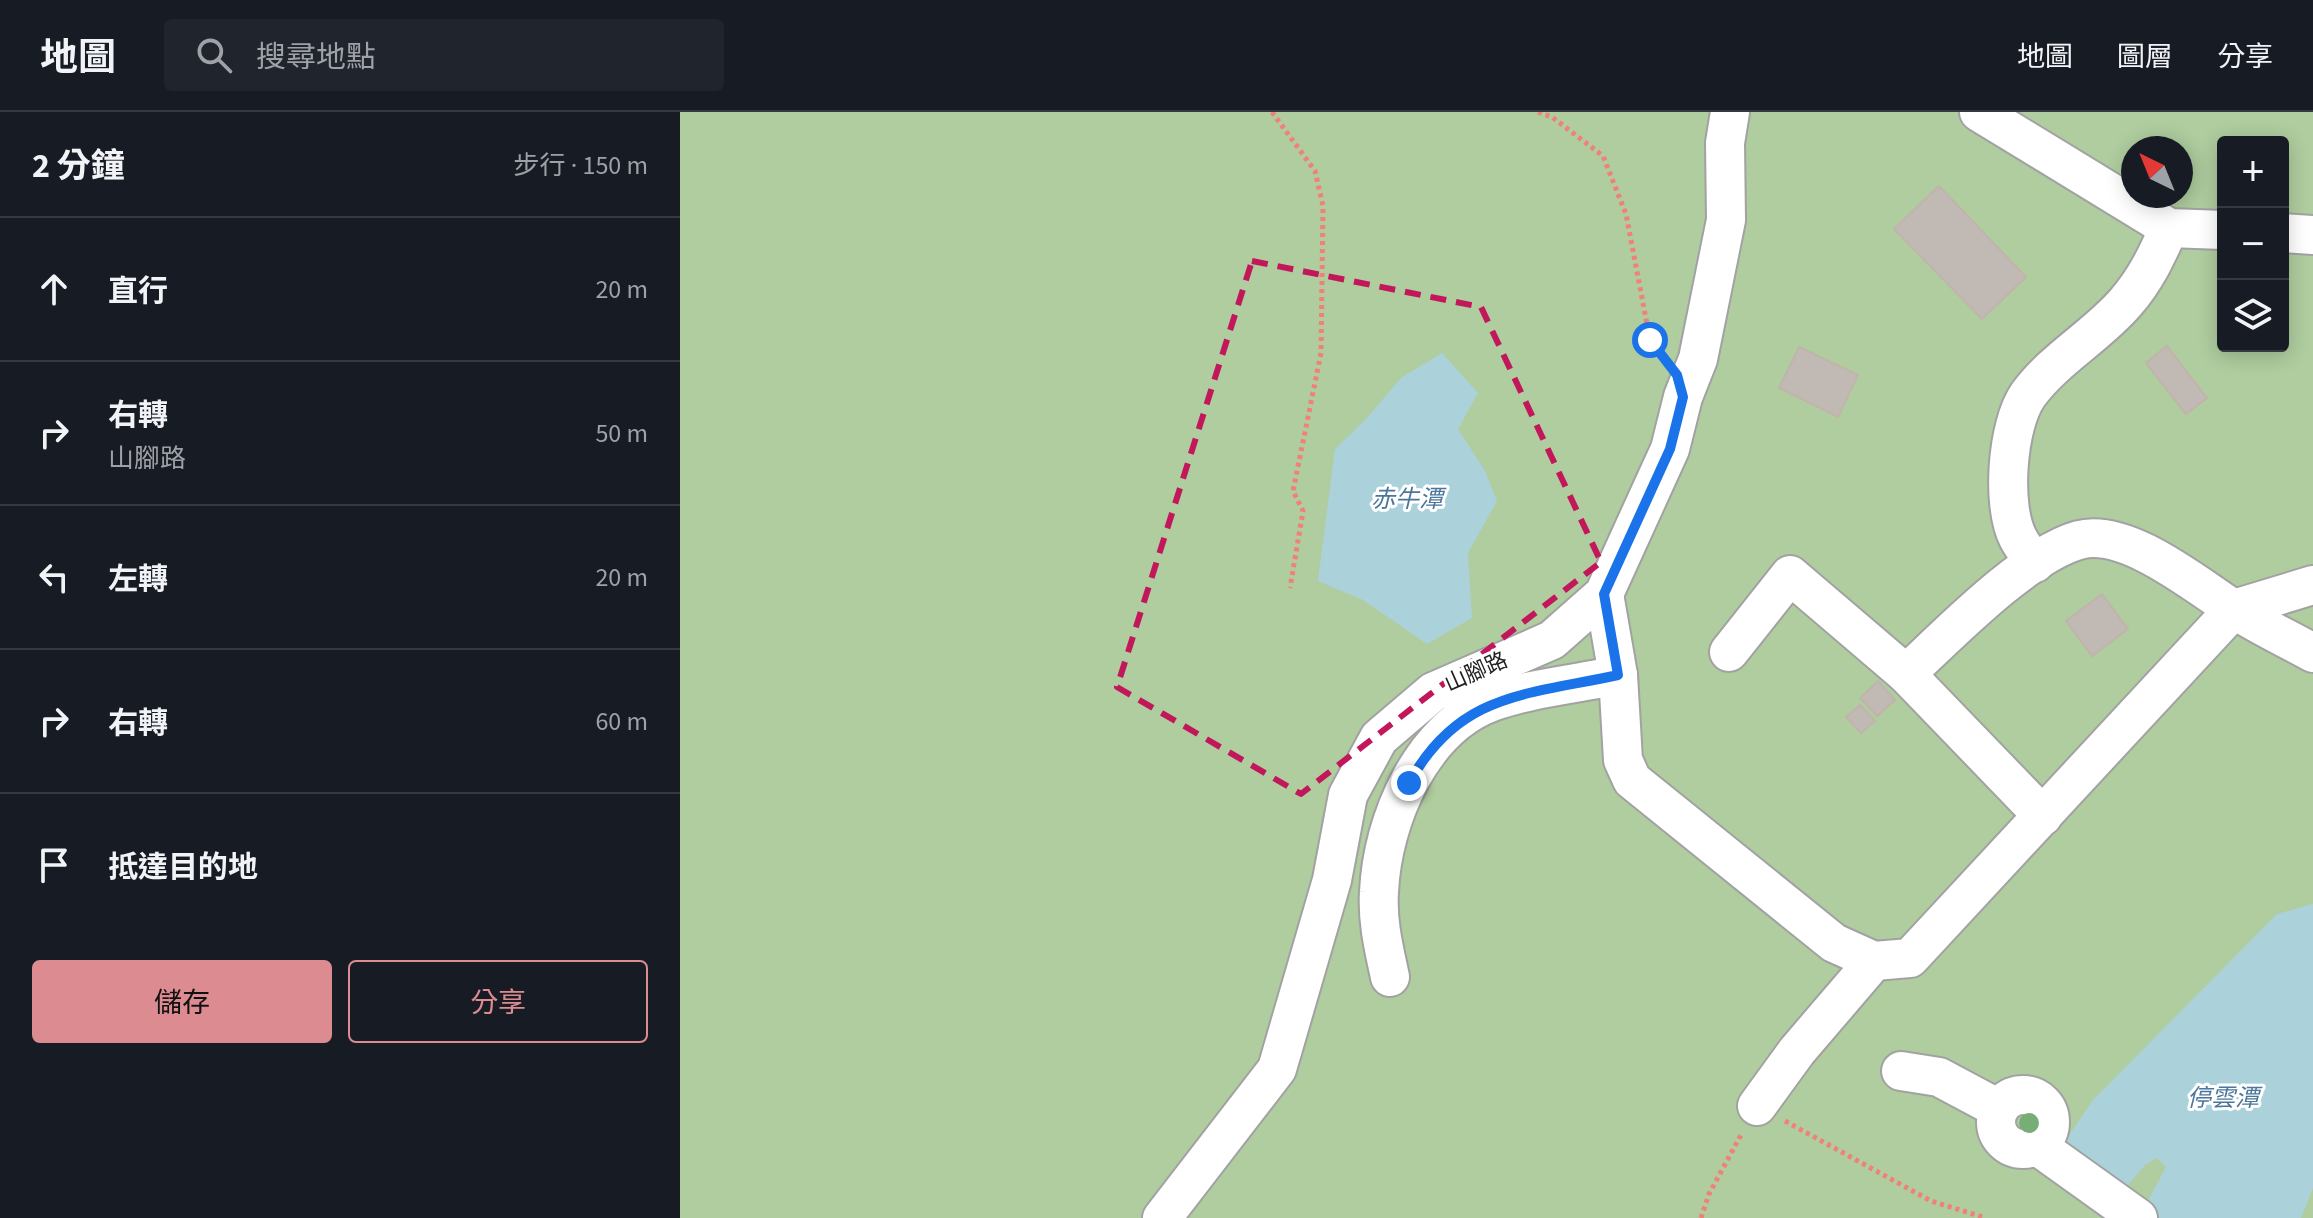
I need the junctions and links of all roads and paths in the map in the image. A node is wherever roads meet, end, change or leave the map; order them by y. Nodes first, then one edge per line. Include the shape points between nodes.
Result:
1 (1272, 112) edge
2 (1538, 112) edge
3 (1730, 112) edge
4 (1979, 112) edge
5 (2169, 228) junction
6 (2217, 230) edge
7 (2289, 233) edge
8 (2313, 235) edge
9 (1683, 397) junction
10 (2035, 563) junction
11 (2313, 585) edge
12 (1290, 588) dead end
13 (1604, 594) junction
14 (2234, 609) junction
15 (1729, 652) dead end
16 (2313, 653) edge
17 (1906, 674) junction
18 (1618, 675) junction
19 (2043, 816) junction
20 (1874, 961) junction
21 (1390, 977) dead end
22 (1901, 1071) dead end
23 (1757, 1106) junction
24 (1162, 1218) edge
25 (1701, 1218) edge
26 (1986, 1218) edge
27 (2138, 1218) edge

1 - 12 path via 1315,171 1323,206 1321,353 1293,491 1303,511
2 - 9 path via 1603,156 1626,214 1650,340 1677,375
3 - 9 street, 山腳路 via 1726,220 1698,359
4 - 5 street
5 - 6 street
5 - 10 street via 2136,291 2035,386 2015,421 2008,479 2016,535
7 - 8 street
9 - 13 street, 山腳路 via 1670,449
10 - 14 street via 2081,539 2114,543 2155,555
10 - 17 street
11 - 14 street
13 - 18 street
13 - 24 street, 山腳路 via 1552,640 1433,692 1379,738 1348,795 1332,880 1277,1069
14 - 16 street
14 - 19 street
15 - 17 street via 1790,575
17 - 19 street
18 - 20 street via 1623,760 1632,780 1834,943
18 - 21 street via 1492,702 1459,720 1436,741 1409,783 1386,844 1379,917
19 - 20 street via 1910,958
20 - 23 street
22 - 27 street via 1939,1077 1999,1109 1997,1126 2004,1141 2020,1148 2036,1145
23 - 25 path
23 - 26 path via 1931,1201

